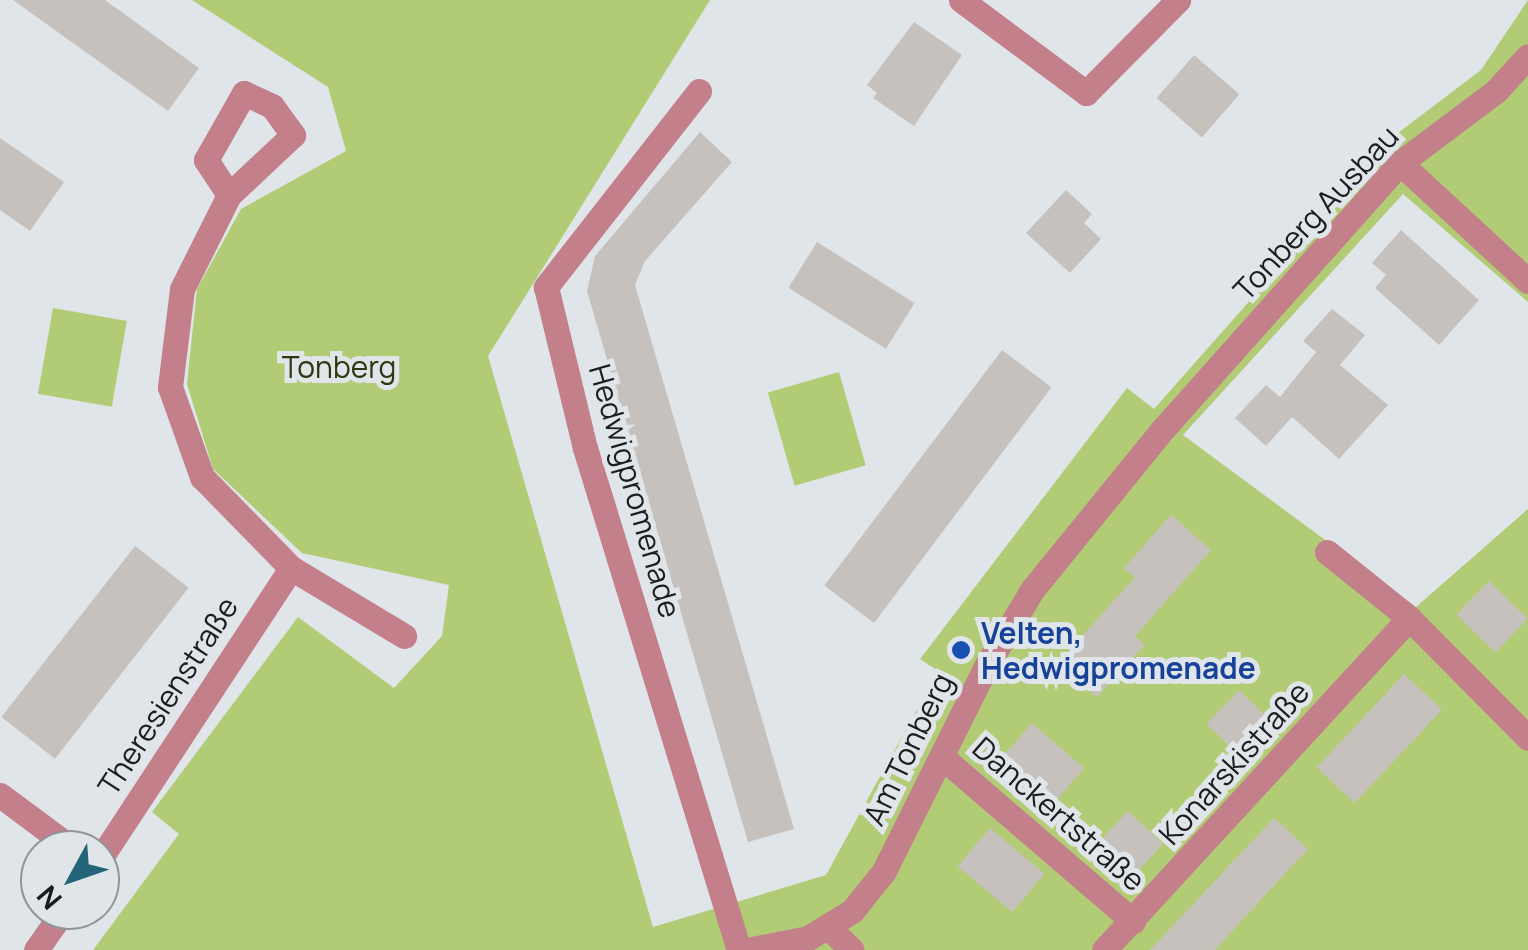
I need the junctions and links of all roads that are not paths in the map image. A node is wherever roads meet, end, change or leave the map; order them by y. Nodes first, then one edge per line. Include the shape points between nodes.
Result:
1 (961, 0) edge
2 (1178, 0) edge
3 (1528, 56) edge
4 (699, 90) dead end
5 (1400, 163) junction
6 (229, 195) dead end
7 (1528, 280) edge
8 (1163, 428) joint
9 (1327, 552) dead end
10 (291, 568) junction
11 (1409, 618) junction
12 (404, 636) dead end
13 (1528, 738) edge
14 (942, 757) junction
15 (0, 796) edge
16 (47, 830) edge
17 (119, 830) edge
18 (1133, 921) junction
19 (830, 929) junction
20 (739, 950) edge
21 (747, 950) edge
22 (852, 950) edge
23 (1104, 950) edge

1 - 2 street via 1086,93
3 - 5 street, Tonberg Ausbau via 1496,91
4 - 20 street, Hedwigpromenade via 546,287 585,448
5 - 7 street
5 - 8 street, Tonberg Ausbau
6 - 10 street via 182,289 170,387 202,478
8 - 14 street, Am Tonberg via 1032,590
9 - 11 street
10 - 12 street
10 - 17 street, Theresienstraße
11 - 13 street
11 - 18 street, Konarskistraße
14 - 18 street, Danckertstraße
14 - 19 street, Am Tonberg via 884,870
15 - 16 street
18 - 23 street, Konarskistraße
19 - 21 street
19 - 22 street

